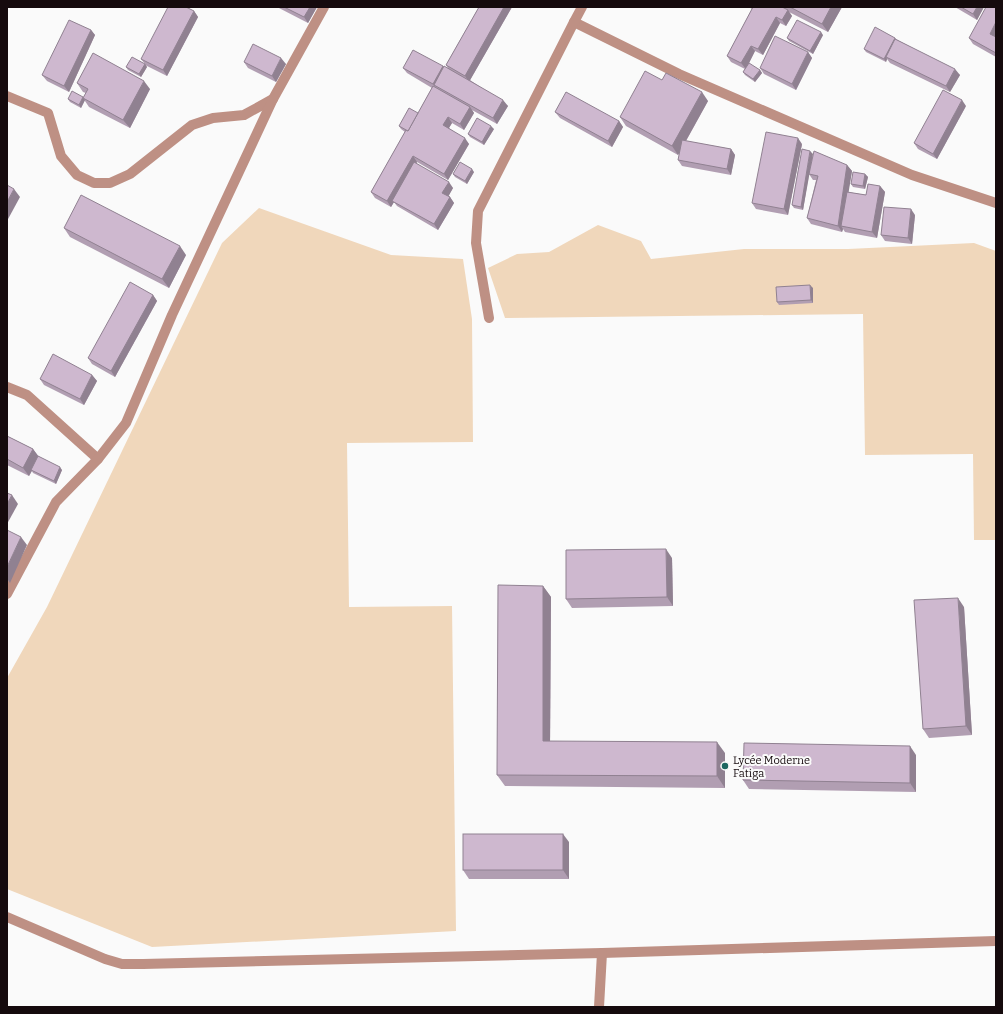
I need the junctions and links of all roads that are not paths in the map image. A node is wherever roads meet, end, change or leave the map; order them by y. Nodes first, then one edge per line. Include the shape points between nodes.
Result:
1 (324, 7) edge
2 (582, 7) edge
3 (574, 22) junction
4 (7, 96) edge
5 (273, 99) junction
6 (996, 203) edge
7 (489, 318) dead end
8 (7, 387) edge
9 (98, 459) junction
10 (7, 594) edge
11 (7, 917) edge
12 (996, 941) edge
13 (602, 953) junction
14 (599, 1007) edge

1 - 5 street
2 - 3 street
3 - 6 street via 679,74 905,172
3 - 7 street via 478,211 476,243
4 - 5 street via 48,113 61,156 77,175 94,183 110,183 130,174 192,125 213,118 244,116
5 - 9 street via 172,314 126,423
8 - 9 street via 27,395
9 - 10 street via 56,502
11 - 13 street via 122,964
12 - 13 street
13 - 14 street

